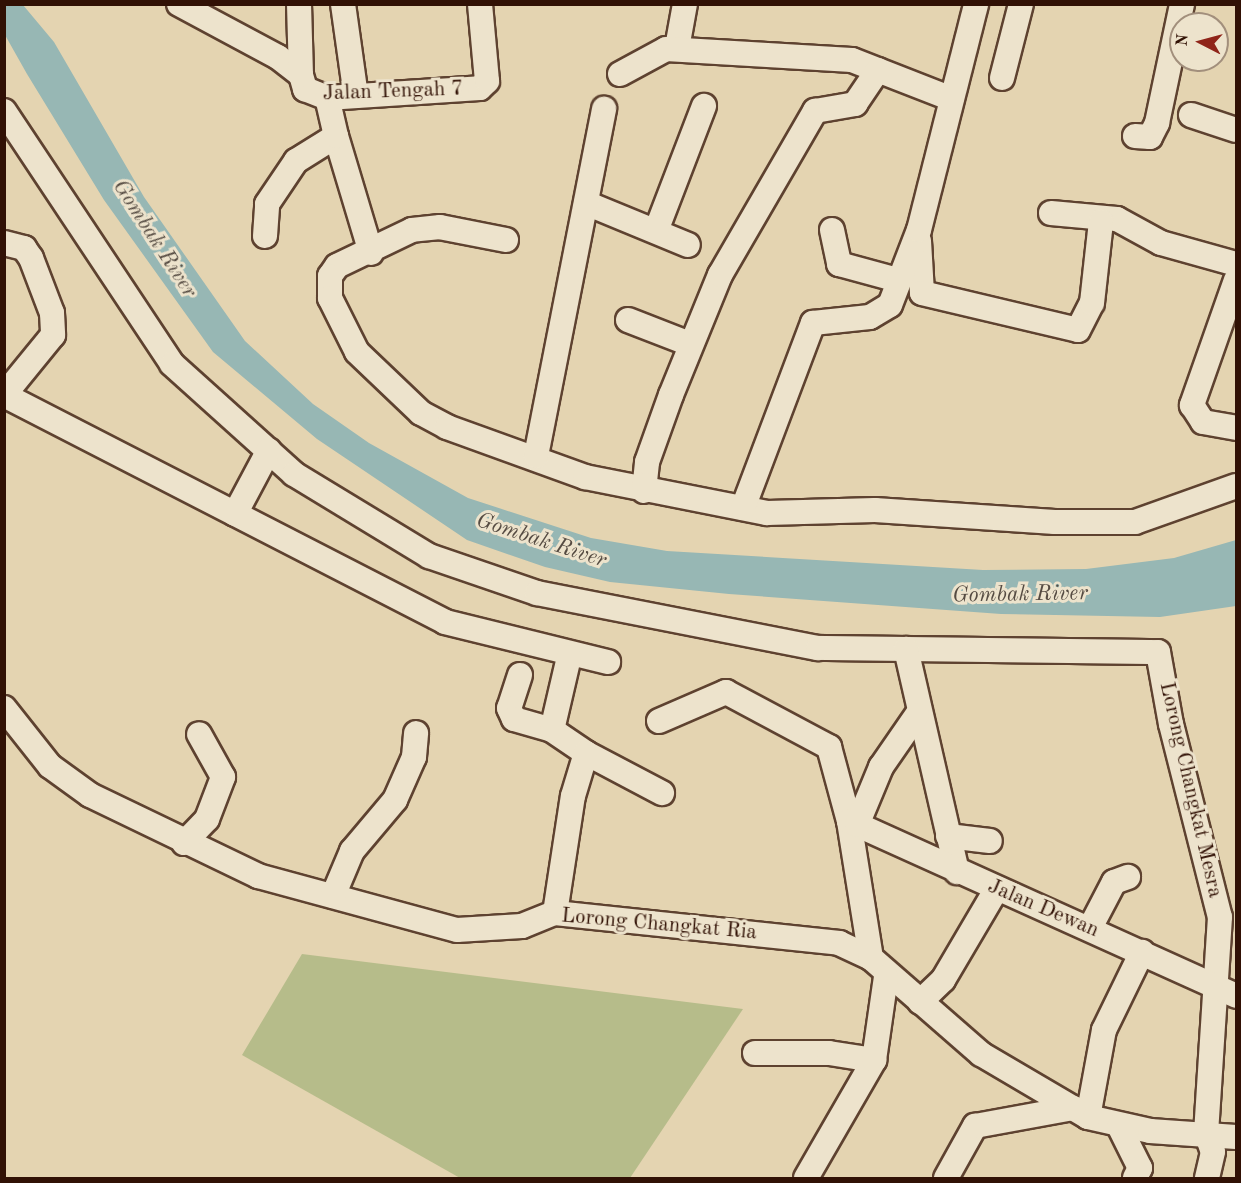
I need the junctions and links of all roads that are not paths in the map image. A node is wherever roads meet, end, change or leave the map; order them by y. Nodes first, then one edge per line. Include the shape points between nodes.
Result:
1 (178, 4) edge
2 (299, 4) edge
3 (343, 4) edge
4 (480, 4) edge
5 (686, 4) edge
6 (976, 4) edge
7 (1021, 4) edge
8 (1182, 4) edge
9 (677, 48) junction
10 (878, 70) junction
11 (620, 74) dead end
12 (301, 75) junction
13 (1002, 78) dead end
14 (356, 96) junction
15 (327, 98) junction
16 (952, 99) junction
17 (704, 106) dead end
18 (604, 109) dead end
19 (4, 111) edge
20 (1191, 115) dead end
21 (1236, 130) edge
22 (336, 136) junction
23 (1135, 136) dead end
24 (585, 203) junction
25 (1051, 213) dead end
26 (1101, 221) junction
27 (832, 230) dead end
28 (919, 230) junction
29 (656, 231) junction
30 (265, 236) dead end
31 (506, 240) dead end
32 (4, 243) edge
33 (688, 244) dead end
34 (371, 254) junction
35 (1236, 264) edge
36 (898, 280) junction
37 (1236, 280) edge
38 (628, 320) dead end
39 (690, 344) junction
40 (1236, 428) edge
41 (269, 450) junction
42 (536, 456) junction
43 (1236, 486) edge
44 (644, 491) junction
45 (743, 508) junction
46 (235, 514) junction
47 (906, 649) junction
48 (570, 657) junction
49 (608, 662) dead end
50 (520, 675) dead end
51 (4, 708) edge
52 (917, 715) junction
53 (659, 721) dead end
54 (552, 730) junction
55 (416, 733) dead end
56 (199, 734) dead end
57 (586, 753) junction
58 (662, 793) dead end
59 (853, 823) junction
60 (948, 836) junction
61 (990, 841) dead end
62 (184, 843) junction
63 (957, 872) junction
64 (1128, 877) dead end
65 (996, 890) junction
66 (333, 896) junction
67 (555, 913) junction
68 (1089, 928) junction
69 (1142, 952) junction
70 (878, 968) junction
71 (1227, 991) edge
72 (920, 1002) junction
73 (755, 1053) dead end
74 (874, 1060) junction
75 (1081, 1112) junction
76 (1119, 1126) junction
77 (1206, 1133) junction
78 (1236, 1137) edge
79 (806, 1179) edge
80 (946, 1179) edge
81 (1135, 1179) edge
82 (1207, 1179) edge

1 - 12 street, Jalan Tengah 7 via 278,57
2 - 12 street
3 - 14 street
4 - 14 street, Jalan Tengah 7 via 487,81 480,88
5 - 9 street
6 - 16 street
7 - 13 street
8 - 23 street via 1157,123 1150,137
9 - 10 street via 852,60
9 - 11 street via 656,51
10 - 16 street
10 - 39 street via 855,104 814,111 720,275
12 - 15 street, Jalan Tengah 7 via 305,89
14 - 15 street, Jalan Tengah 7
15 - 22 street
16 - 28 street
17 - 29 street
18 - 24 street
19 - 41 street via 172,364
20 - 21 street
22 - 30 street via 296,161 267,204
22 - 34 street
24 - 29 street
24 - 42 street
25 - 26 street
26 - 28 street via 1092,303 1078,330 922,292
26 - 35 street via 1117,219 1161,243
27 - 36 street via 839,264
28 - 36 street
29 - 33 street
31 - 34 street via 440,227 412,230
32 - 46 street via 24,248 31,258 52,313 53,335 4,395
34 - 42 street via 337,266 330,276 330,297 357,352 382,381 430,418 500,448
36 - 45 street via 890,305 870,317 813,323
37 - 40 street via 1192,405 1203,422
38 - 39 street
39 - 44 street via 647,462
41 - 46 street
41 - 47 street via 340,505 429,556 537,593 818,648
42 - 44 street via 585,477
43 - 45 street via 1135,522 978,521 933,513
44 - 45 street
46 - 48 street via 445,622
47 - 52 street
47 - 71 street, Lorong Changkat Mesra via 1158,652 1171,724 1220,917
48 - 49 street
48 - 54 street
50 - 54 street via 509,708 514,719
51 - 62 street, Lorong Changkat Ria via 58,771 108,806
52 - 59 street via 881,767
52 - 60 street
53 - 59 street via 726,692 829,747
54 - 57 street
55 - 66 street via 414,757 395,800 352,851
56 - 62 street via 223,777 207,819
57 - 58 street
57 - 67 street via 573,796
59 - 63 street, Jalan Dewan
59 - 70 street
60 - 61 street
60 - 63 street
62 - 66 street, Lorong Changkat Ria via 258,876
63 - 65 street, Jalan Dewan
64 - 68 street via 1114,882
65 - 68 street, Jalan Dewan
65 - 72 street via 943,980
66 - 67 street, Lorong Changkat Ria via 482,932 522,927
67 - 70 street, Lorong Changkat Ria via 839,943
68 - 69 street, Jalan Dewan
69 - 71 street, Jalan Dewan
69 - 75 street via 1104,1030
70 - 72 street, Lorong Changkat Ria
70 - 74 street
71 - 77 street, Lorong Changkat Mesra
72 - 75 street, Lorong Changkat Ria via 981,1054
73 - 74 street via 829,1053
74 - 79 street
75 - 76 street, Lorong Changkat Ria
75 - 80 street, Lorong Changkat Ria via 975,1126
76 - 77 street, Lorong Changkat Ria
76 - 81 street via 1140,1168
77 - 78 street, Lorong Changkat Ria
77 - 82 street, Lorong Changkat Mesra via 1213,1152

